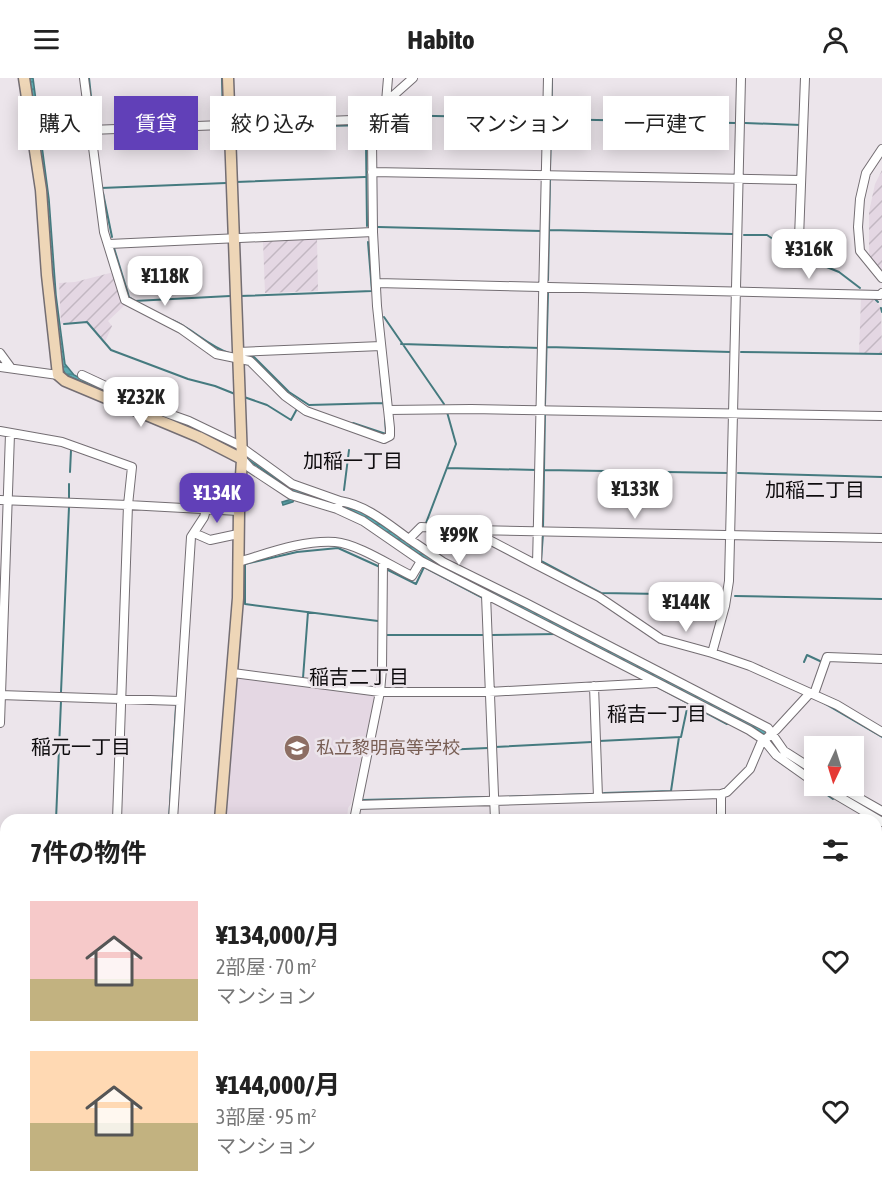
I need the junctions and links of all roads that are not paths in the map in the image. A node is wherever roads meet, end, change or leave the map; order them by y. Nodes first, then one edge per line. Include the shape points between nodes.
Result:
1 (24, 78) edge
2 (84, 78) edge
3 (228, 78) edge
4 (388, 78) edge
5 (413, 78) edge
6 (549, 78) edge
7 (741, 78) edge
8 (805, 78) edge
9 (86, 96) edge
10 (228, 96) edge
11 (386, 96) edge
12 (393, 96) edge
13 (210, 126) edge
14 (102, 130) edge
15 (882, 149) edge
16 (93, 150) edge
17 (230, 150) edge
18 (372, 150) edge
19 (372, 172) junction
20 (546, 175) junction
21 (739, 179) junction
22 (801, 180) junction
23 (373, 232) junction
24 (233, 239) junction
25 (109, 243) junction
26 (794, 249) dead end
27 (882, 278) edge
28 (377, 283) junction
29 (544, 286) junction
30 (736, 291) junction
31 (881, 296) edge
32 (381, 346) junction
33 (0, 353) edge
34 (238, 355) junction
35 (0, 367) edge
36 (11, 368) junction
37 (58, 375) junction
38 (82, 375) dead end
39 (388, 410) junction
40 (541, 410) junction
41 (734, 413) junction
42 (882, 416) edge
43 (0, 431) edge
44 (10, 434) junction
45 (242, 451) junction
46 (4, 500) edge
47 (128, 505) junction
48 (338, 505) junction
49 (206, 510) junction
50 (239, 511) junction
51 (474, 530) junction
52 (539, 531) junction
53 (194, 533) junction
54 (238, 534) junction
55 (731, 534) junction
56 (882, 538) edge
57 (409, 539) junction
58 (421, 561) junction
59 (238, 562) junction
60 (383, 562) junction
61 (537, 565) junction
62 (486, 595) junction
63 (712, 653) junction
64 (882, 659) edge
65 (233, 673) junction
66 (657, 683) junction
67 (594, 686) junction
68 (380, 692) junction
69 (489, 692) junction
70 (812, 693) junction
71 (1, 695) edge
72 (121, 699) junction
73 (180, 701) junction
74 (0, 723) edge
75 (882, 732) edge
76 (771, 733) junction
77 (764, 740) junction
78 (804, 764) edge
79 (804, 775) edge
80 (721, 794) junction
81 (838, 796) edge
82 (856, 796) edge
83 (598, 797) junction
84 (493, 801) junction
85 (357, 802) junction
86 (882, 811) edge
87 (117, 814) edge
88 (172, 814) edge
89 (221, 814) edge
90 (355, 814) edge
91 (494, 814) edge
92 (721, 814) edge
93 (868, 814) edge

1 - 37 street via 41,190
2 - 9 street
3 - 10 street
4 - 11 street
5 - 12 street
6 - 20 street
7 - 21 street
8 - 22 street
13 - 14 street
15 - 27 street via 866,174 858,227 860,251
16 - 25 street via 104,232
17 - 24 street
18 - 19 street
19 - 20 street
19 - 23 street
20 - 21 street
20 - 29 street
21 - 22 street
21 - 30 street
22 - 26 street via 799,238
23 - 24 street
23 - 28 street
24 - 25 street
24 - 34 street
25 - 34 street via 125,300 181,329 216,354
28 - 29 street
28 - 32 street
29 - 30 street
29 - 40 street
30 - 31 street
30 - 41 street
32 - 34 street
32 - 39 street
33 - 36 street
34 - 39 street via 306,411 375,437 390,436
34 - 45 street
35 - 36 street
36 - 37 street
37 - 45 street via 64,381
38 - 45 street via 189,421
39 - 40 street
40 - 41 street
40 - 52 street
41 - 42 street
41 - 55 street
43 - 44 street
44 - 46 street
44 - 47 street via 62,442 132,467
45 - 48 street via 292,484
45 - 48 street via 250,468 293,495
45 - 50 street
46 - 47 street
46 - 71 street
47 - 49 street
47 - 72 street
48 - 57 street via 362,508
48 - 58 street
49 - 50 street
49 - 53 street
50 - 54 street
51 - 52 street
51 - 57 street via 421,527
51 - 61 street
52 - 55 street
52 - 61 street
53 - 54 street via 210,540
53 - 73 street
54 - 59 street
55 - 56 street
55 - 63 street via 726,598
57 - 76 street via 443,562 768,728
58 - 60 street via 412,576
58 - 62 street
59 - 60 street via 296,546 336,542
59 - 65 street
60 - 68 street
61 - 63 street via 599,597 661,639
62 - 66 street
62 - 69 street
63 - 70 street
64 - 70 street via 827,657
65 - 68 street
65 - 89 street
66 - 67 street
66 - 77 street
67 - 69 street
67 - 83 street
68 - 69 street
68 - 85 street
69 - 84 street
70 - 75 street
70 - 76 street
71 - 72 street
71 - 74 street
72 - 73 street
72 - 87 street
73 - 88 street
76 - 77 street
76 - 78 street via 784,751
77 - 79 street via 776,755
77 - 80 street via 750,769
80 - 83 street
80 - 92 street
81 - 93 street
82 - 86 street
83 - 84 street
84 - 85 street
84 - 91 street
85 - 90 street

